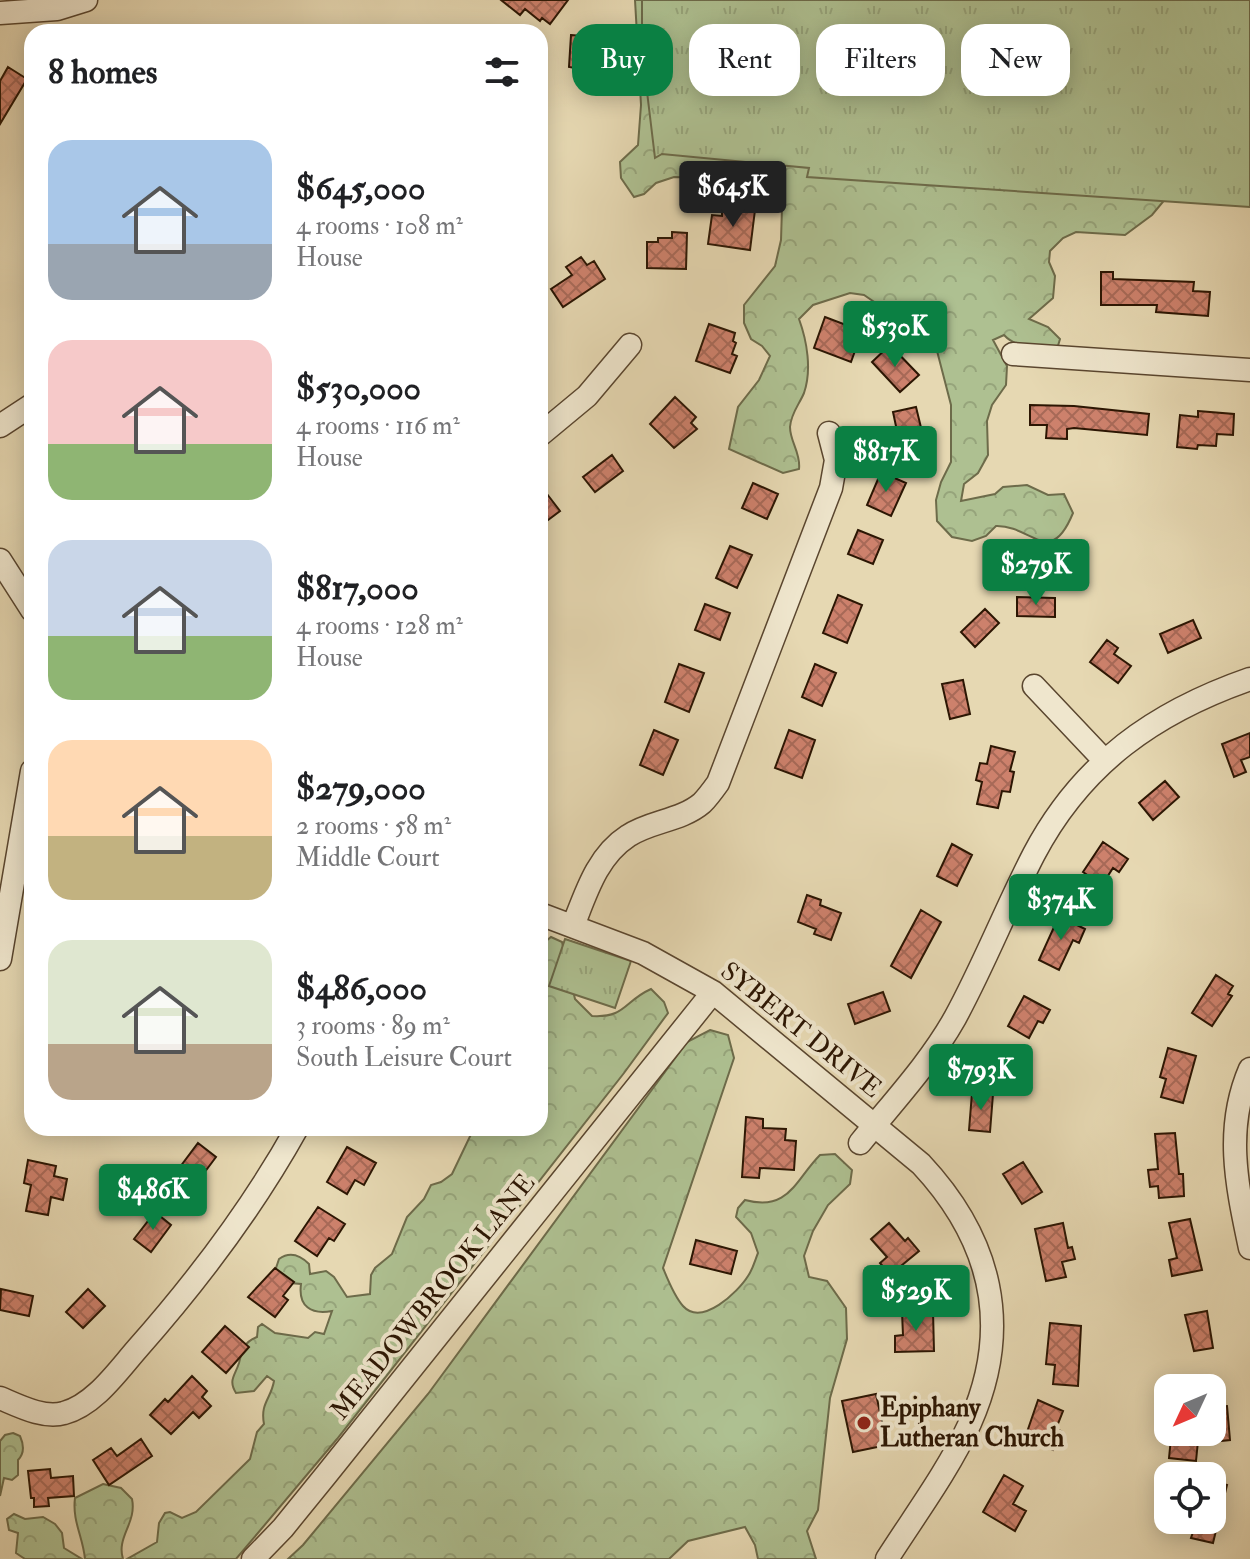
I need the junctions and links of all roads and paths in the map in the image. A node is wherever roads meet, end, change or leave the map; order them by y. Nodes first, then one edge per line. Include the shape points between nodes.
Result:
1 (86, 0) edge
2 (0, 13) edge
3 (630, 345) dead end
4 (1013, 354) dead end
5 (1250, 370) edge
6 (24, 410) edge
7 (0, 426) edge
8 (548, 428) edge
9 (829, 433) dead end
10 (0, 560) edge
11 (24, 598) edge
12 (1250, 679) edge
13 (1034, 686) dead end
14 (1104, 760) junction
15 (24, 811) edge
16 (4, 911) edge
17 (548, 917) edge
18 (573, 926) junction
19 (0, 959) edge
20 (713, 992) junction
21 (1250, 1069) edge
22 (875, 1124) junction
23 (292, 1136) edge
24 (860, 1143) dead end
25 (1250, 1248) edge
26 (0, 1398) edge
27 (253, 1559) edge
28 (887, 1559) edge

1 - 2 street via 57,9
3 - 8 street via 587,396
4 - 5 street
6 - 7 street
9 - 18 street via 836,460 831,488 718,783 701,803 629,835 610,852 593,876
10 - 11 street
12 - 14 street via 1180,708
13 - 14 street
14 - 22 street via 1074,793 1035,852 977,976 935,1050
15 - 16 street
16 - 19 street
17 - 18 street, SYBERT DRIVE
18 - 20 street, SYBERT DRIVE via 643,953
20 - 22 street, SYBERT DRIVE
20 - 27 street, MEADOWBROOK LANE
21 - 25 street via 1233,1142
22 - 24 street
22 - 28 street, SYBERT DRIVE via 921,1164 962,1215 987,1279 993,1334 971,1421
23 - 26 street via 200,1276 91,1397 60,1415

